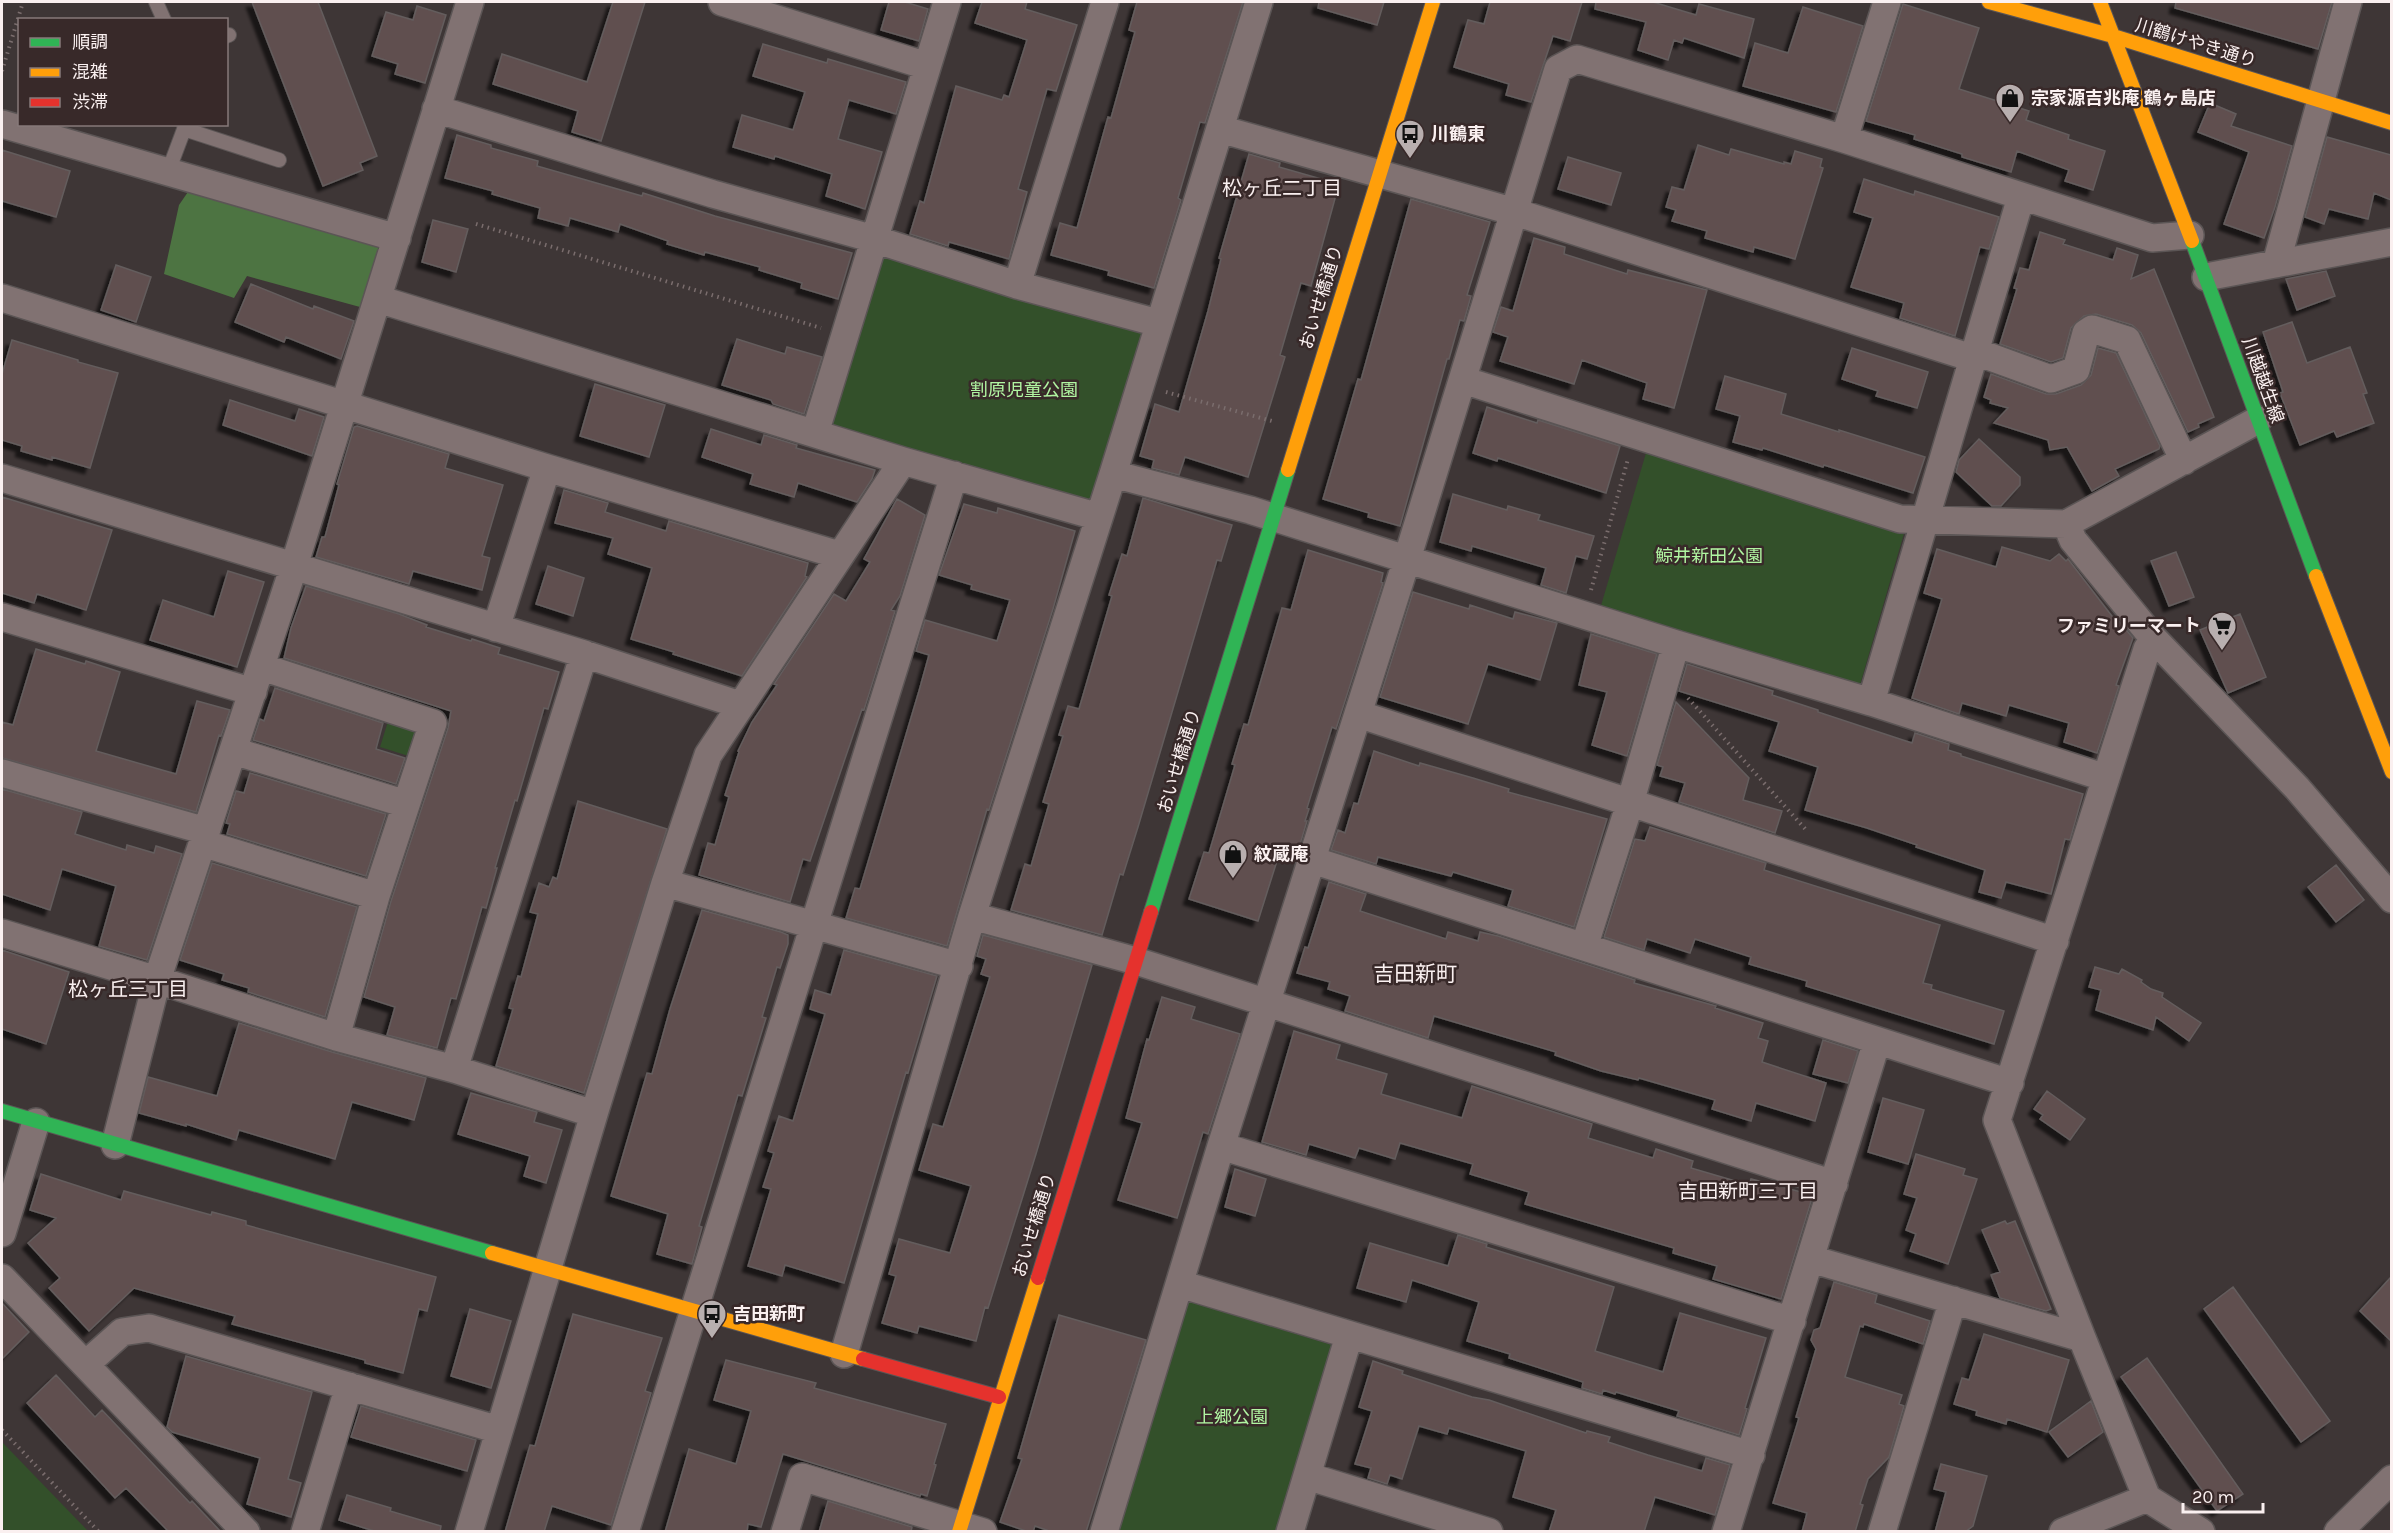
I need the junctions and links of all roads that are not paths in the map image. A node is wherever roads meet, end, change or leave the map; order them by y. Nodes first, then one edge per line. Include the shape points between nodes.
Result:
1 (156, 2) edge
2 (470, 2) edge
3 (722, 2) edge
4 (947, 2) edge
5 (1105, 2) edge
6 (1259, 2) edge
7 (1433, 2) edge
8 (1887, 2) edge
9 (1989, 2) edge
10 (2100, 2) edge
11 (2348, 2) edge
12 (163, 18) edge
13 (2113, 36) junction
14 (927, 66) junction
15 (2321, 100) junction
16 (436, 109) junction
17 (2391, 123) edge
18 (2, 124) edge
19 (185, 127) edge
20 (1220, 129) junction
21 (1844, 139) junction
22 (279, 160) dead end
23 (168, 172) junction
24 (1379, 172) junction
25 (2021, 197) junction
26 (1515, 212) junction
27 (2190, 235) junction
28 (397, 238) junction
29 (874, 239) junction
30 (2391, 242) edge
31 (2276, 264) junction
32 (2206, 277) junction
33 (1017, 285) junction
34 (378, 299) junction
35 (3, 304) edge
36 (1158, 324) junction
37 (1973, 355) junction
38 (1463, 380) junction
39 (346, 404) junction
40 (2258, 420) junction
41 (815, 433) junction
42 (2184, 460) junction
43 (903, 461) junction
44 (547, 468) junction
45 (1113, 474) junction
46 (954, 476) junction
47 (2, 478) edge
48 (1272, 516) junction
49 (1099, 517) junction
50 (1924, 522) junction
51 (2066, 524) junction
52 (839, 555) junction
53 (1407, 559) junction
54 (294, 566) junction
55 (2, 617) edge
56 (496, 628) junction
57 (2154, 639) junction
58 (1676, 644) junction
59 (584, 654) junction
60 (257, 679) junction
61 (1871, 702) junction
62 (740, 705) junction
63 (1358, 714) junction
64 (234, 751) junction
65 (2391, 772) edge
66 (2, 773) edge
67 (2106, 778) junction
68 (406, 804) junction
69 (1630, 804) junction
70 (204, 837) junction
71 (1312, 860) junction
72 (665, 883) junction
73 (376, 896) junction
74 (2391, 899) edge
75 (972, 916) junction
76 (814, 923) junction
77 (2, 933) edge
78 (2055, 941) junction
79 (1584, 947) junction
80 (1136, 961) junction
81 (959, 966) junction
82 (158, 980) junction
83 (1267, 1003) junction
84 (336, 1037) junction
85 (1877, 1041) junction
86 (454, 1069) junction
87 (2010, 1083) junction
88 (2, 1111) edge
89 (594, 1114) junction
90 (36, 1122) junction
91 (115, 1145) junction
92 (1221, 1146) junction
93 (1834, 1184) junction
94 (2, 1233) edge
95 (1811, 1259) junction
96 (549, 1270) junction
97 (2, 1278) edge
98 (1180, 1284) junction
99 (1953, 1300) junction
100 (694, 1311) junction
101 (1792, 1320) junction
102 (1349, 1336) junction
103 (2082, 1338) junction
104 (844, 1354) junction
105 (86, 1364) junction
106 (349, 1386) junction
107 (999, 1397) junction
108 (499, 1430) junction
109 (1751, 1455) junction
110 (1307, 1476) junction
111 (2391, 1479) edge
112 (2147, 1498) junction
113 (968, 1529) edge
114 (246, 1532) edge
115 (305, 1532) edge
116 (469, 1532) edge
117 (625, 1532) edge
118 (785, 1532) edge
119 (1104, 1532) edge
120 (1290, 1532) edge
121 (1489, 1532) edge
122 (1726, 1532) edge
123 (1882, 1532) edge
124 (2063, 1532) edge
125 (2201, 1532) edge
126 (2337, 1532) edge

1 - 12 lane
2 - 16 street
3 - 14 street
4 - 14 street
5 - 33 street
6 - 20 street
7 - 24 street, おいせ橋通り
8 - 21 street
9 - 13 street, 川鶴けやき通り
10 - 13 street, 川越越生線
11 - 15 street
13 - 15 street, 川鶴けやき通り
13 - 27 street, 川越越生線
14 - 29 street
15 - 17 street, 川鶴けやき通り
15 - 31 street
16 - 28 street
16 - 29 street
18 - 23 street
19 - 22 lane
19 - 23 lane
20 - 24 street
20 - 36 street
21 - 25 street
21 - 26 street via 1576,59 1558,69
23 - 28 street
24 - 26 street
24 - 48 street, おいせ橋通り
25 - 27 street via 2152,238
25 - 37 street
26 - 37 street
26 - 38 street
27 - 32 street, 川越越生線
28 - 34 street
29 - 33 street
29 - 41 street
30 - 31 street
31 - 32 street
32 - 40 street, 川越越生線
33 - 36 street
34 - 39 street
34 - 41 street
35 - 39 street
36 - 45 street
37 - 42 street via 2050,379 2076,370 2086,333 2092,329 2127,340
37 - 50 street
38 - 50 street via 1900,519
38 - 53 street
39 - 44 street
39 - 54 street
40 - 42 street
40 - 65 street, 川越越生線
41 - 43 street
42 - 51 street
43 - 46 street
43 - 52 street
44 - 52 street
44 - 56 street
45 - 48 street
45 - 49 street
46 - 49 street
46 - 76 street
47 - 54 street
48 - 53 street
48 - 80 street, おいせ橋通り
49 - 75 street
50 - 51 street
50 - 61 street
51 - 57 street via 2073,540
52 - 62 street
53 - 58 street
53 - 63 street
54 - 56 street
54 - 60 street
55 - 60 street
56 - 59 street
57 - 67 street via 2147,649
57 - 74 street via 2297,788
58 - 61 street
58 - 69 street
59 - 62 street
59 - 86 street
60 - 64 street
60 - 68 street via 433,723
61 - 67 street
62 - 72 street via 708,755
63 - 69 street
63 - 71 street
64 - 68 street
64 - 70 street
66 - 70 street
67 - 78 street
68 - 73 street
69 - 78 street
69 - 79 street
70 - 73 street
70 - 82 street
71 - 79 street
71 - 83 street
72 - 76 street
72 - 89 street
73 - 84 street
75 - 80 street
75 - 81 street
76 - 81 street
76 - 100 street
77 - 82 street
78 - 87 street
79 - 85 street
80 - 83 street
80 - 107 street, おいせ橋通り
81 - 104 street
82 - 84 street
82 - 91 street
83 - 92 street
83 - 93 street
84 - 86 street
85 - 87 street
85 - 93 street
86 - 89 street
87 - 103 street via 1997,1120
88 - 90 street
89 - 96 street
90 - 91 street
90 - 94 street
91 - 96 street
92 - 98 street
92 - 101 street
93 - 95 street
95 - 99 street
95 - 101 street
96 - 100 street
96 - 108 street
97 - 105 street
98 - 102 street
98 - 119 street
99 - 103 street
99 - 123 street
100 - 104 street
100 - 117 street
101 - 109 street
102 - 109 street
102 - 110 street
103 - 112 street
104 - 107 street
105 - 106 street via 122,1332 149,1328
105 - 114 street
106 - 108 street
106 - 115 street
107 - 113 street, おいせ橋通り
108 - 116 street
109 - 122 street
110 - 120 street
110 - 121 street
111 - 126 street
112 - 124 street
112 - 125 street
113 - 118 street via 802,1477

